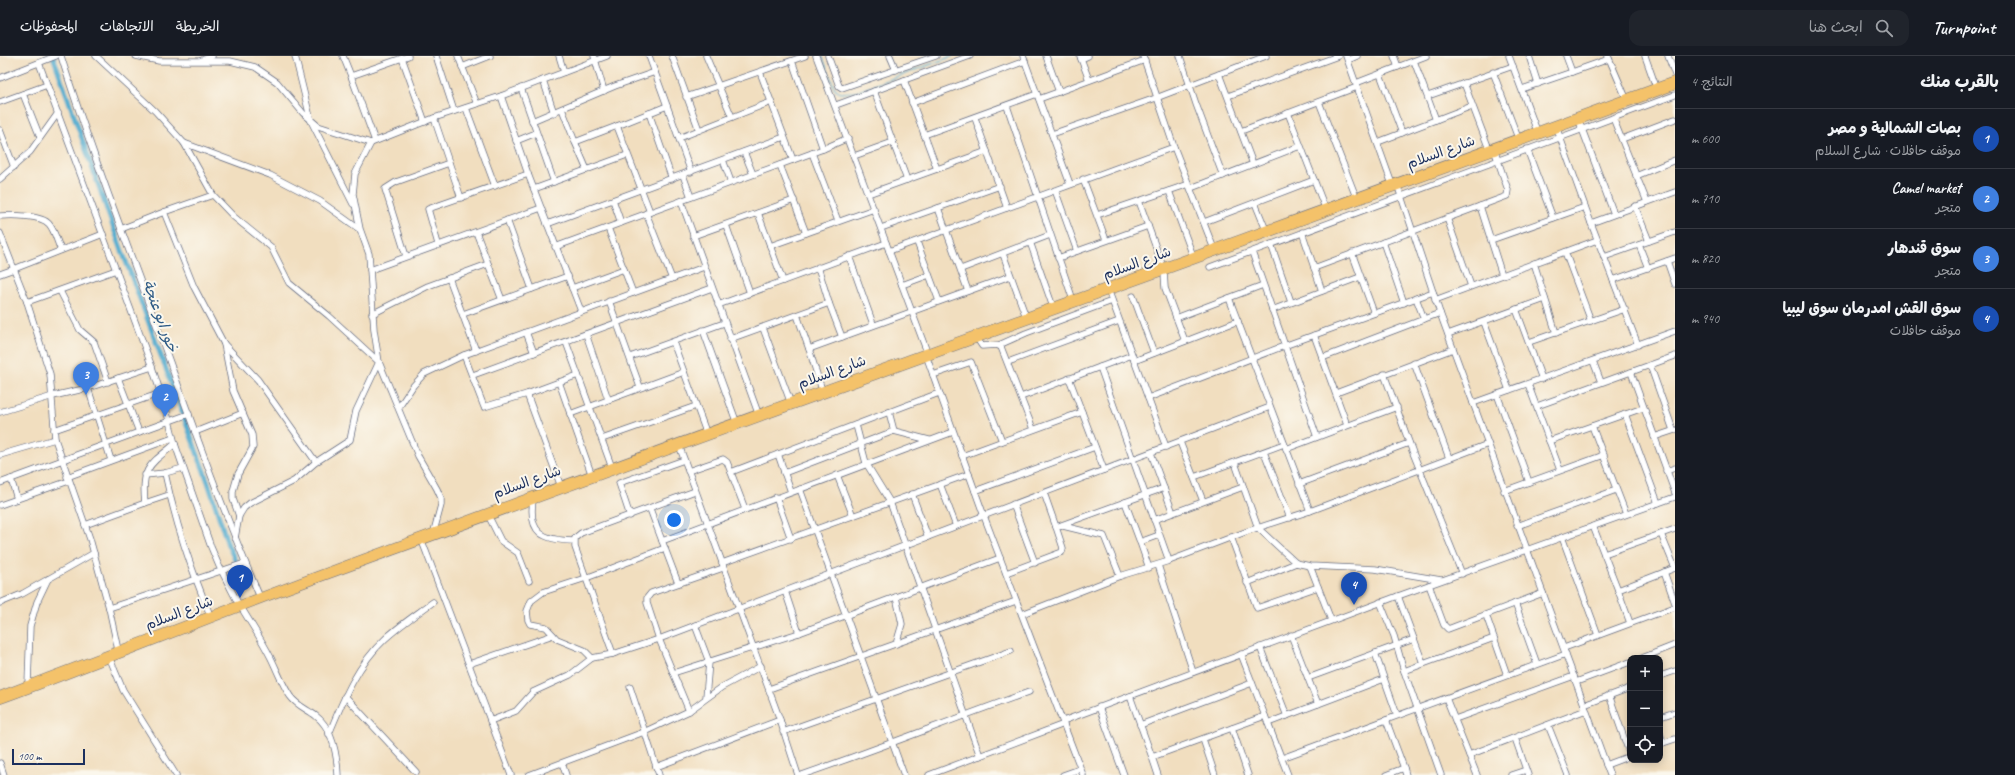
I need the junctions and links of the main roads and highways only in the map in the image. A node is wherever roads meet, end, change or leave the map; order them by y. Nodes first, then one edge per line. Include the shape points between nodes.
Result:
1 (1675, 80) edge
2 (1675, 86) edge
3 (1492, 150) junction
4 (1395, 186) junction
5 (1164, 270) junction
6 (927, 355) junction
7 (240, 605) junction
8 (0, 695) edge
9 (0, 700) edge

1 - 3 main road, شارع السلام
2 - 3 main road, شارع السلام
3 - 4 main road, شارع السلام
4 - 5 main road, شارع السلام
4 - 5 main road, شارع السلام via 1325,208 1193,256
5 - 6 main road, شارع السلام via 1053,307
5 - 6 main road, شارع السلام via 978,340
6 - 7 main road, شارع السلام via 680,448
6 - 7 main road, شارع السلام via 611,465 259,595
7 - 8 main road, شارع السلام
7 - 9 main road, شارع السلام via 110,659

